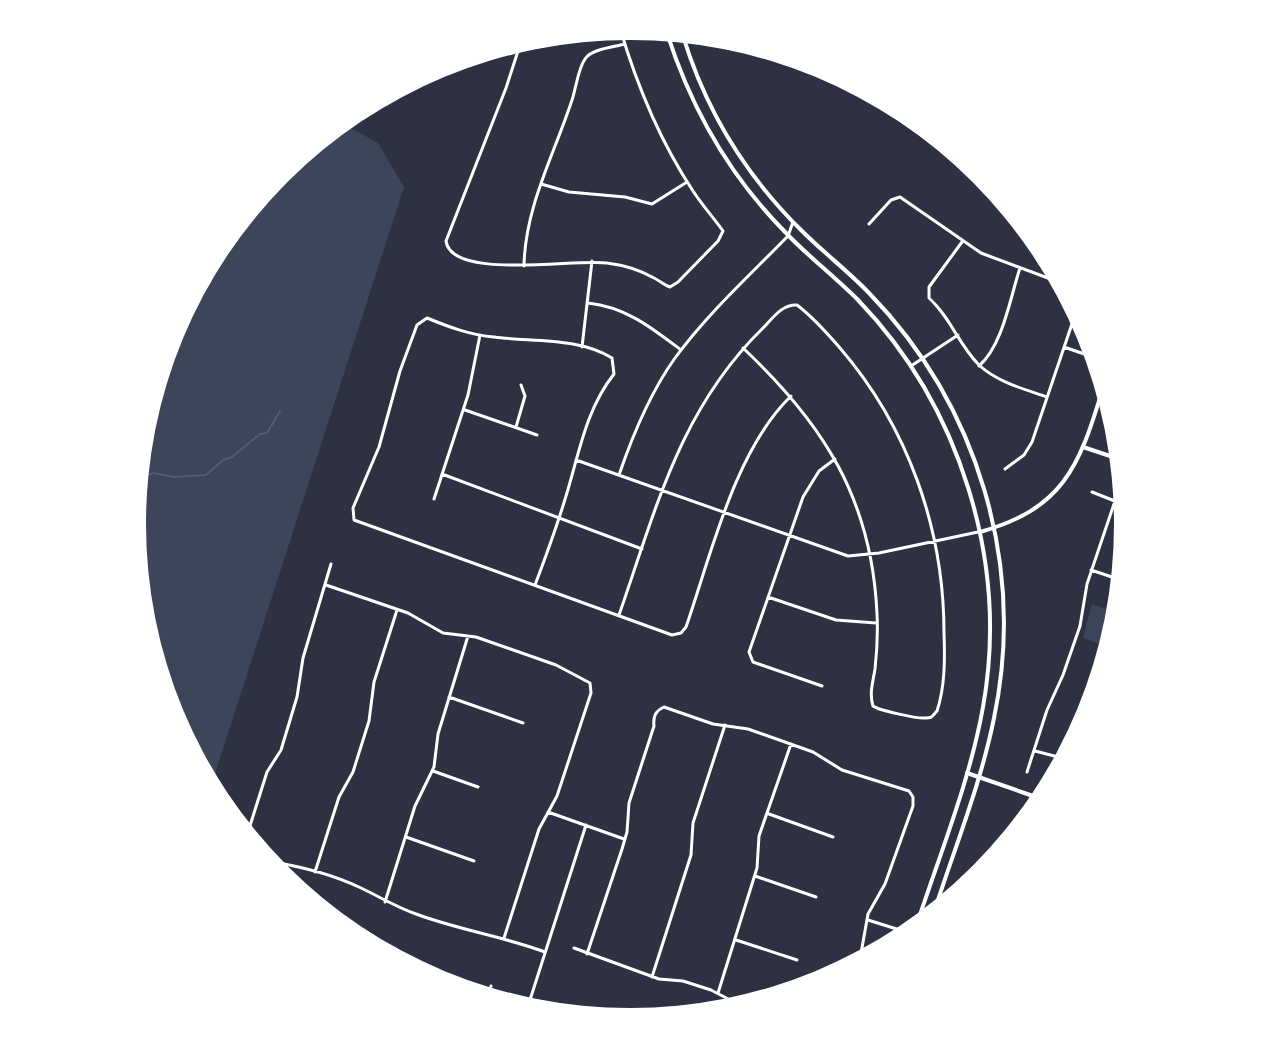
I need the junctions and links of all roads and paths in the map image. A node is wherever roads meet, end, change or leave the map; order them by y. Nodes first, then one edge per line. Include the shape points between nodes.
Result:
1 (624, 40) edge
2 (670, 42) edge
3 (686, 43) edge
4 (625, 44) junction
5 (517, 54) edge
6 (699, 81) junction
7 (687, 86) junction
8 (687, 182) junction
9 (541, 184) junction
10 (793, 222) junction
11 (869, 224) dead end
12 (788, 236) junction
13 (962, 242) junction
14 (592, 261) junction
15 (524, 266) junction
16 (1020, 268) junction
17 (1047, 278) edge
18 (588, 303) junction
19 (1072, 325) edge
20 (480, 335) junction
21 (958, 335) junction
22 (582, 347) junction
23 (1064, 347) junction
24 (743, 348) junction
25 (681, 350) junction
26 (1083, 354) edge
27 (922, 359) junction
28 (911, 366) junction
29 (979, 366) junction
30 (521, 385) dead end
31 (791, 396) junction
32 (1047, 397) junction
33 (1099, 401) edge
34 (464, 410) junction
35 (516, 428) junction
36 (537, 435) dead end
37 (1083, 447) junction
38 (1110, 456) edge
39 (835, 459) junction
40 (576, 460) junction
41 (1005, 469) dead end
42 (442, 474) junction
43 (619, 475) junction
44 (663, 490) junction
45 (1092, 492) dead end
46 (434, 499) dead end
47 (1115, 501) edge
48 (1114, 503) edge
49 (726, 512) junction
50 (559, 516) junction
51 (995, 528) junction
52 (980, 532) junction
53 (790, 534) junction
54 (936, 542) junction
55 (642, 549) junction
56 (870, 555) junction
57 (331, 564) dead end
58 (1091, 570) junction
59 (1112, 577) edge
60 (326, 585) junction
61 (535, 585) junction
62 (768, 597) junction
63 (397, 610) junction
64 (619, 615) junction
65 (877, 623) junction
66 (468, 636) junction
67 (822, 686) dead end
68 (449, 697) junction
69 (523, 723) dead end
70 (725, 725) junction
71 (791, 744) junction
72 (1034, 750) junction
73 (1056, 756) edge
74 (433, 771) junction
75 (1027, 772) dead end
76 (967, 773) junction
77 (978, 777) junction
78 (478, 787) dead end
79 (1032, 796) edge
80 (548, 812) junction
81 (767, 814) junction
82 (250, 824) edge
83 (586, 825) junction
84 (405, 837) junction
85 (833, 837) dead end
86 (625, 839) junction
87 (474, 861) dead end
88 (284, 863) edge
89 (315, 872) junction
90 (755, 876) junction
91 (816, 897) dead end
92 (939, 898) edge
93 (385, 902) junction
94 (921, 912) edge
95 (867, 919) junction
96 (897, 929) edge
97 (504, 938) junction
98 (735, 939) junction
99 (574, 948) dead end
100 (862, 950) edge
101 (545, 952) junction
102 (587, 954) junction
103 (797, 960) dead end
104 (652, 977) junction
105 (718, 993) junction
106 (530, 999) edge
107 (729, 999) edge

1 - 4 street
2 - 7 main road
3 - 6 main road
4 - 8 street via 649,111
4 - 9 street via 583,61
5 - 15 street via 446,246 452,254 482,262
6 - 7 main road
6 - 10 main road via 741,158
7 - 12 main road via 722,153
8 - 9 street via 652,204
8 - 14 street via 723,235 685,275 670,287 627,267
9 - 15 street via 527,231
10 - 12 street
10 - 27 main road via 872,295
11 - 13 street via 900,197
12 - 25 street
12 - 28 main road via 856,298
13 - 16 street
13 - 21 street via 928,290
14 - 15 street
14 - 18 street
16 - 17 street
16 - 29 street via 992,351
18 - 22 street
18 - 25 street via 637,318
19 - 23 street
20 - 22 street
20 - 34 street
20 - 61 street via 427,318 417,325 353,516 363,525
21 - 27 street
21 - 29 street
22 - 40 street via 608,355 614,374 593,409
23 - 26 street
23 - 32 street
24 - 31 street
24 - 44 street via 699,407
24 - 54 street via 784,306 801,308 846,356 887,415 919,485
25 - 43 street via 650,400
27 - 28 street
27 - 51 main road via 967,440
28 - 52 main road via 947,431
29 - 32 street
30 - 35 street via 525,396
31 - 39 street
31 - 49 street via 753,446
32 - 41 street via 1028,450
33 - 37 main road
34 - 35 street
34 - 42 street
35 - 36 street
37 - 38 main road
37 - 51 main road via 1045,503
39 - 53 street via 812,480
39 - 56 street
40 - 43 street
40 - 50 street
42 - 46 street
42 - 50 street
43 - 44 street
44 - 49 street
44 - 55 street
45 - 47 street
48 - 58 street
49 - 53 street
49 - 64 street via 686,627 679,634
50 - 55 street
50 - 61 street
51 - 52 main road
51 - 77 main road via 1004,600 1002,659 995,714
52 - 54 street
52 - 76 main road via 989,658
53 - 56 street via 848,556
53 - 62 street
54 - 56 street
54 - 65 street via 945,658 933,716 924,719 873,706
55 - 64 street
56 - 65 street
57 - 60 street
58 - 59 street
58 - 72 street via 1080,626
60 - 63 street
60 - 82 street via 281,750 267,772
61 - 64 street
62 - 65 street via 823,617
62 - 67 street via 749,656 753,662
63 - 66 street via 443,633
63 - 89 street via 374,682 365,734
66 - 68 street
66 - 80 street via 556,665 590,683 591,693
68 - 69 street
68 - 74 street
70 - 71 street
70 - 86 street via 659,709 629,803
70 - 104 street via 693,823 689,864
71 - 81 street
71 - 95 street via 913,797 885,884
72 - 73 street
72 - 75 street
74 - 78 street
74 - 84 street
76 - 77 main road
76 - 94 main road
77 - 79 main road
77 - 92 main road
80 - 83 street
80 - 97 street
81 - 85 street
81 - 90 street
83 - 86 street
83 - 101 street
84 - 87 street
84 - 93 street
86 - 102 street
88 - 89 street
89 - 93 street
90 - 91 street
90 - 98 street
93 - 97 street
95 - 96 street
95 - 100 street
97 - 101 street
98 - 103 street
98 - 105 street
99 - 102 street
101 - 106 street
102 - 104 street
104 - 105 street
105 - 107 street

